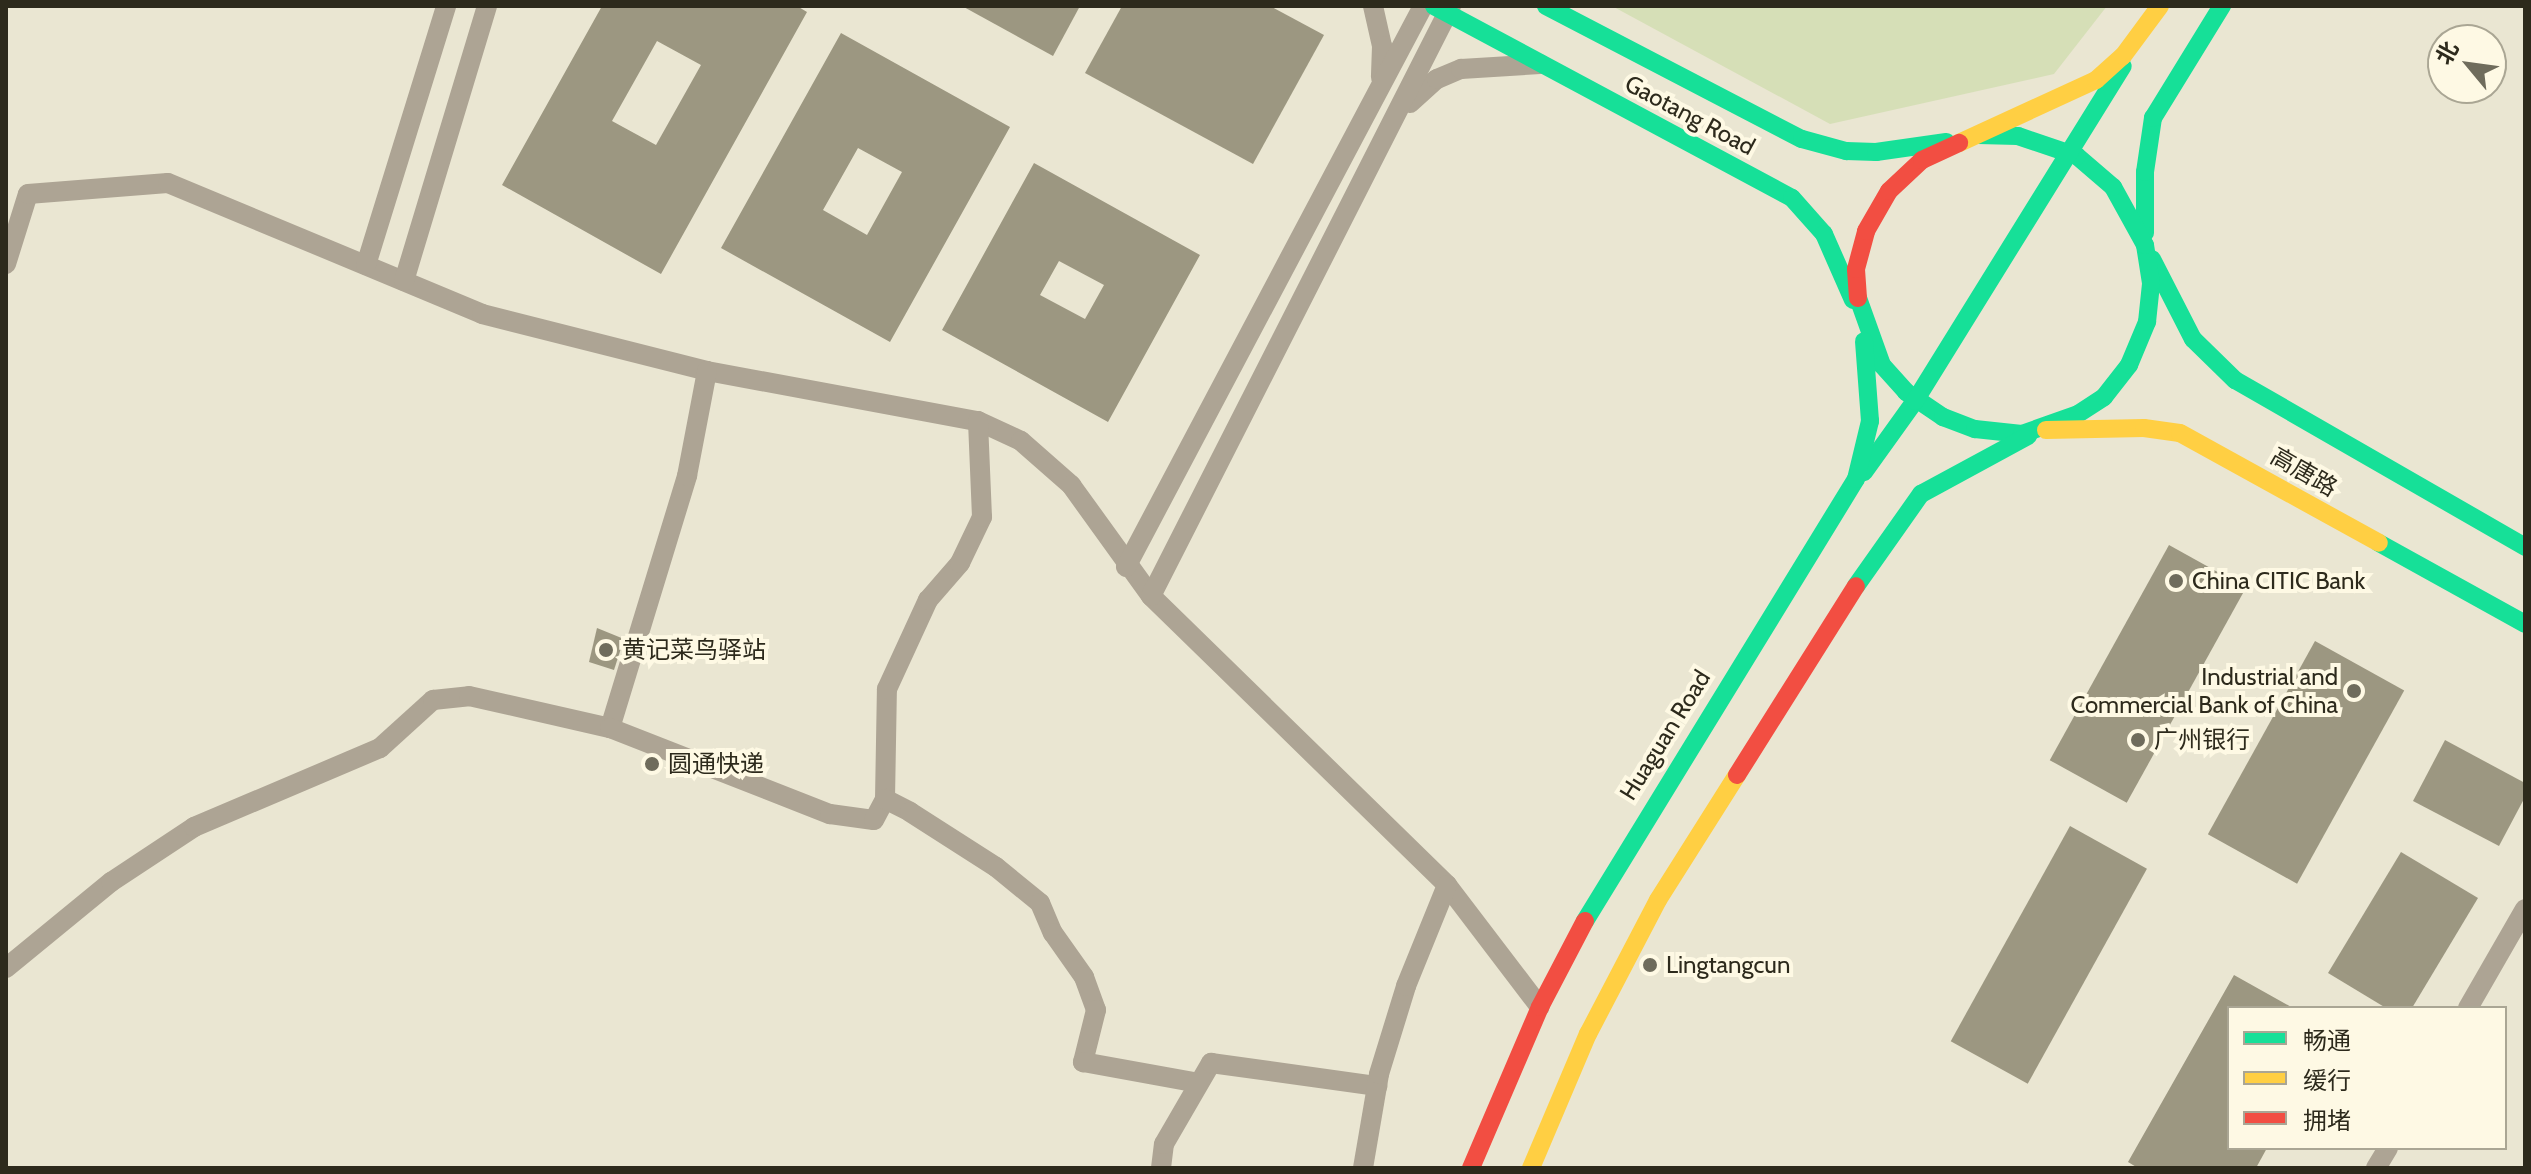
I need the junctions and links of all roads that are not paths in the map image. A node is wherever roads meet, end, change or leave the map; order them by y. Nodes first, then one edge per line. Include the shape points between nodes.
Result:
1 (446, 6) edge
2 (487, 6) edge
3 (1373, 6) edge
4 (1423, 6) edge
5 (1546, 6) edge
6 (2160, 6) edge
7 (2222, 6) edge
8 (1444, 9) edge
9 (2142, 32) junction
10 (1540, 64) junction
11 (1381, 80) junction
12 (1396, 118) junction
13 (1978, 135) junction
14 (2071, 154) junction
15 (2145, 245) junction
16 (6, 264) edge
17 (366, 265) junction
18 (404, 281) junction
19 (1863, 326) junction
20 (707, 371) junction
21 (1915, 401) junction
22 (978, 421) junction
23 (2041, 430) junction
24 (1846, 498) junction
25 (2525, 547) edge
26 (1126, 567) junction
27 (1151, 596) junction
28 (2525, 624) edge
29 (610, 728) junction
30 (885, 799) junction
31 (1447, 885) junction
32 (2525, 909) edge
33 (6, 968) edge
34 (2469, 1006) edge
35 (1540, 1007) junction
36 (1198, 1083) junction
37 (1377, 1086) junction
38 (2387, 1150) edge
39 (1161, 1168) edge
40 (1363, 1168) edge
41 (1471, 1168) edge
42 (1531, 1168) edge
43 (2376, 1168) edge

1 - 17 street
2 - 18 street
3 - 11 street via 1382,46
4 - 11 street
5 - 13 main road, Gaotang Road via 1751,116 1822,145 1876,152
6 - 9 main road
7 - 15 main road via 2153,118 2145,172
8 - 10 main road, Gaotang Road
8 - 12 street
9 - 13 main road via 2096,80
9 - 14 main road
10 - 12 street via 1461,69 1437,79
10 - 19 main road, Gaotang Road via 1792,198 1837,256
11 - 26 street
12 - 27 street
13 - 14 main road, 高唐路 via 2018,136
13 - 19 main road via 1922,160 1889,191 1866,231 1856,269
14 - 15 main road, 高唐路 via 2113,187
14 - 21 main road
15 - 23 main road via 2151,283 2147,322 2129,365 2104,397
15 - 25 main road, 高唐路 via 2193,339 2235,380
16 - 17 street via 28,194 168,183
17 - 18 street
18 - 20 street via 482,314
19 - 21 main road via 1882,365
19 - 24 main road, Huaguan Road via 1870,421 1865,454
20 - 22 street
20 - 29 street via 687,476
21 - 23 main road, 高唐路 via 1975,429 1999,434
21 - 24 main road
22 - 26 street via 1021,441 1071,485
22 - 30 street via 982,517 960,563 928,600 887,689
23 - 28 main road, 高唐路 via 2144,428 2180,433
23 - 42 main road via 1944,477 1921,494 1890,532 1658,900 1588,1034
24 - 35 main road, Huaguan Road via 1650,803
26 - 27 street
27 - 31 street
29 - 30 street via 830,814 874,820
29 - 33 street via 469,696 433,700 380,748 194,827 111,882
30 - 36 street via 996,867 1040,903 1053,933 1084,977 1096,1010 1083,1062
31 - 35 street
31 - 37 street via 1406,986
32 - 34 street
35 - 41 main road, Huaguan Road
36 - 37 street via 1211,1063
36 - 39 street via 1164,1144
37 - 40 street
38 - 43 street

